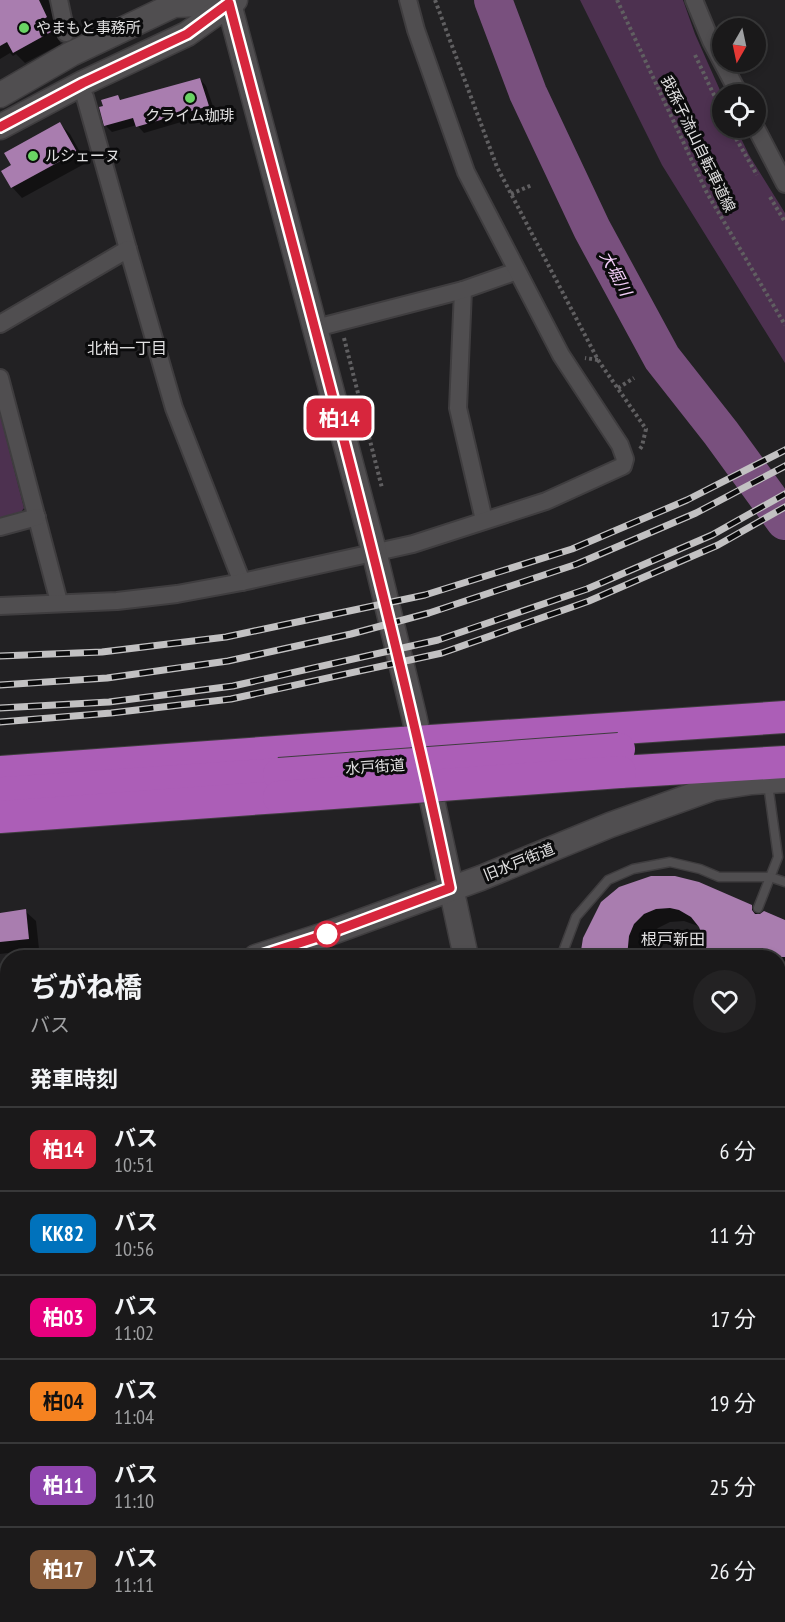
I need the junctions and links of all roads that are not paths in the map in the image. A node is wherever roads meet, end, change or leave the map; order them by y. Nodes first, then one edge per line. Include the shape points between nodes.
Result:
1 (59, 0) edge
2 (408, 0) edge
3 (694, 0) edge
4 (231, 1) edge
5 (66, 33) dead end
6 (712, 34) edge
7 (0, 95) edge
8 (85, 97) dead end
9 (0, 127) edge
10 (761, 138) edge
11 (785, 184) edge
12 (128, 249) junction
13 (517, 271) junction
14 (463, 290) junction
15 (0, 324) edge
16 (316, 328) junction
17 (0, 378) edge
18 (37, 517) junction
19 (483, 520) junction
20 (0, 527) edge
21 (374, 551) junction
22 (242, 582) junction
23 (59, 602) junction
24 (0, 606) edge
25 (785, 717) edge
26 (785, 736) edge
27 (420, 741) junction
28 (619, 761) junction
29 (0, 772) edge
30 (779, 774) edge
31 (279, 786) junction
32 (0, 794) edge
33 (0, 817) edge
34 (770, 877) junction
35 (785, 882) edge
36 (450, 888) junction
37 (758, 908) dead end
38 (278, 950) edge
39 (464, 950) edge
40 (564, 950) edge

1 - 5 street
2 - 13 street via 466,172
3 - 6 street
4 - 7 main road via 174,5 71,54
4 - 9 main road via 187,34
4 - 16 main road
8 - 12 street
10 - 11 street
12 - 15 street
12 - 22 street via 174,408
13 - 14 street
13 - 19 street via 561,355 620,445 625,459 623,466 546,501
14 - 16 street
14 - 19 street via 458,408
16 - 21 main road
17 - 18 street
18 - 20 street
18 - 23 street
19 - 21 street via 413,544
21 - 22 street
21 - 27 main road
22 - 23 street via 117,601
23 - 24 street
25 - 27 highway
26 - 28 highway, 水戸街道
27 - 29 highway
27 - 36 main road
28 - 30 highway, 水戸街道
28 - 31 highway, 水戸街道, bridge
30 - 34 lane via 778,857
30 - 36 main road, 旧水戸街道 via 713,788
31 - 32 highway, 水戸街道
31 - 33 highway, 水戸街道
34 - 35 lane
34 - 37 lane
34 - 40 lane via 719,877 700,868 670,862 633,869 608,880 576,917
36 - 38 main road, 旧水戸街道
36 - 39 main road

